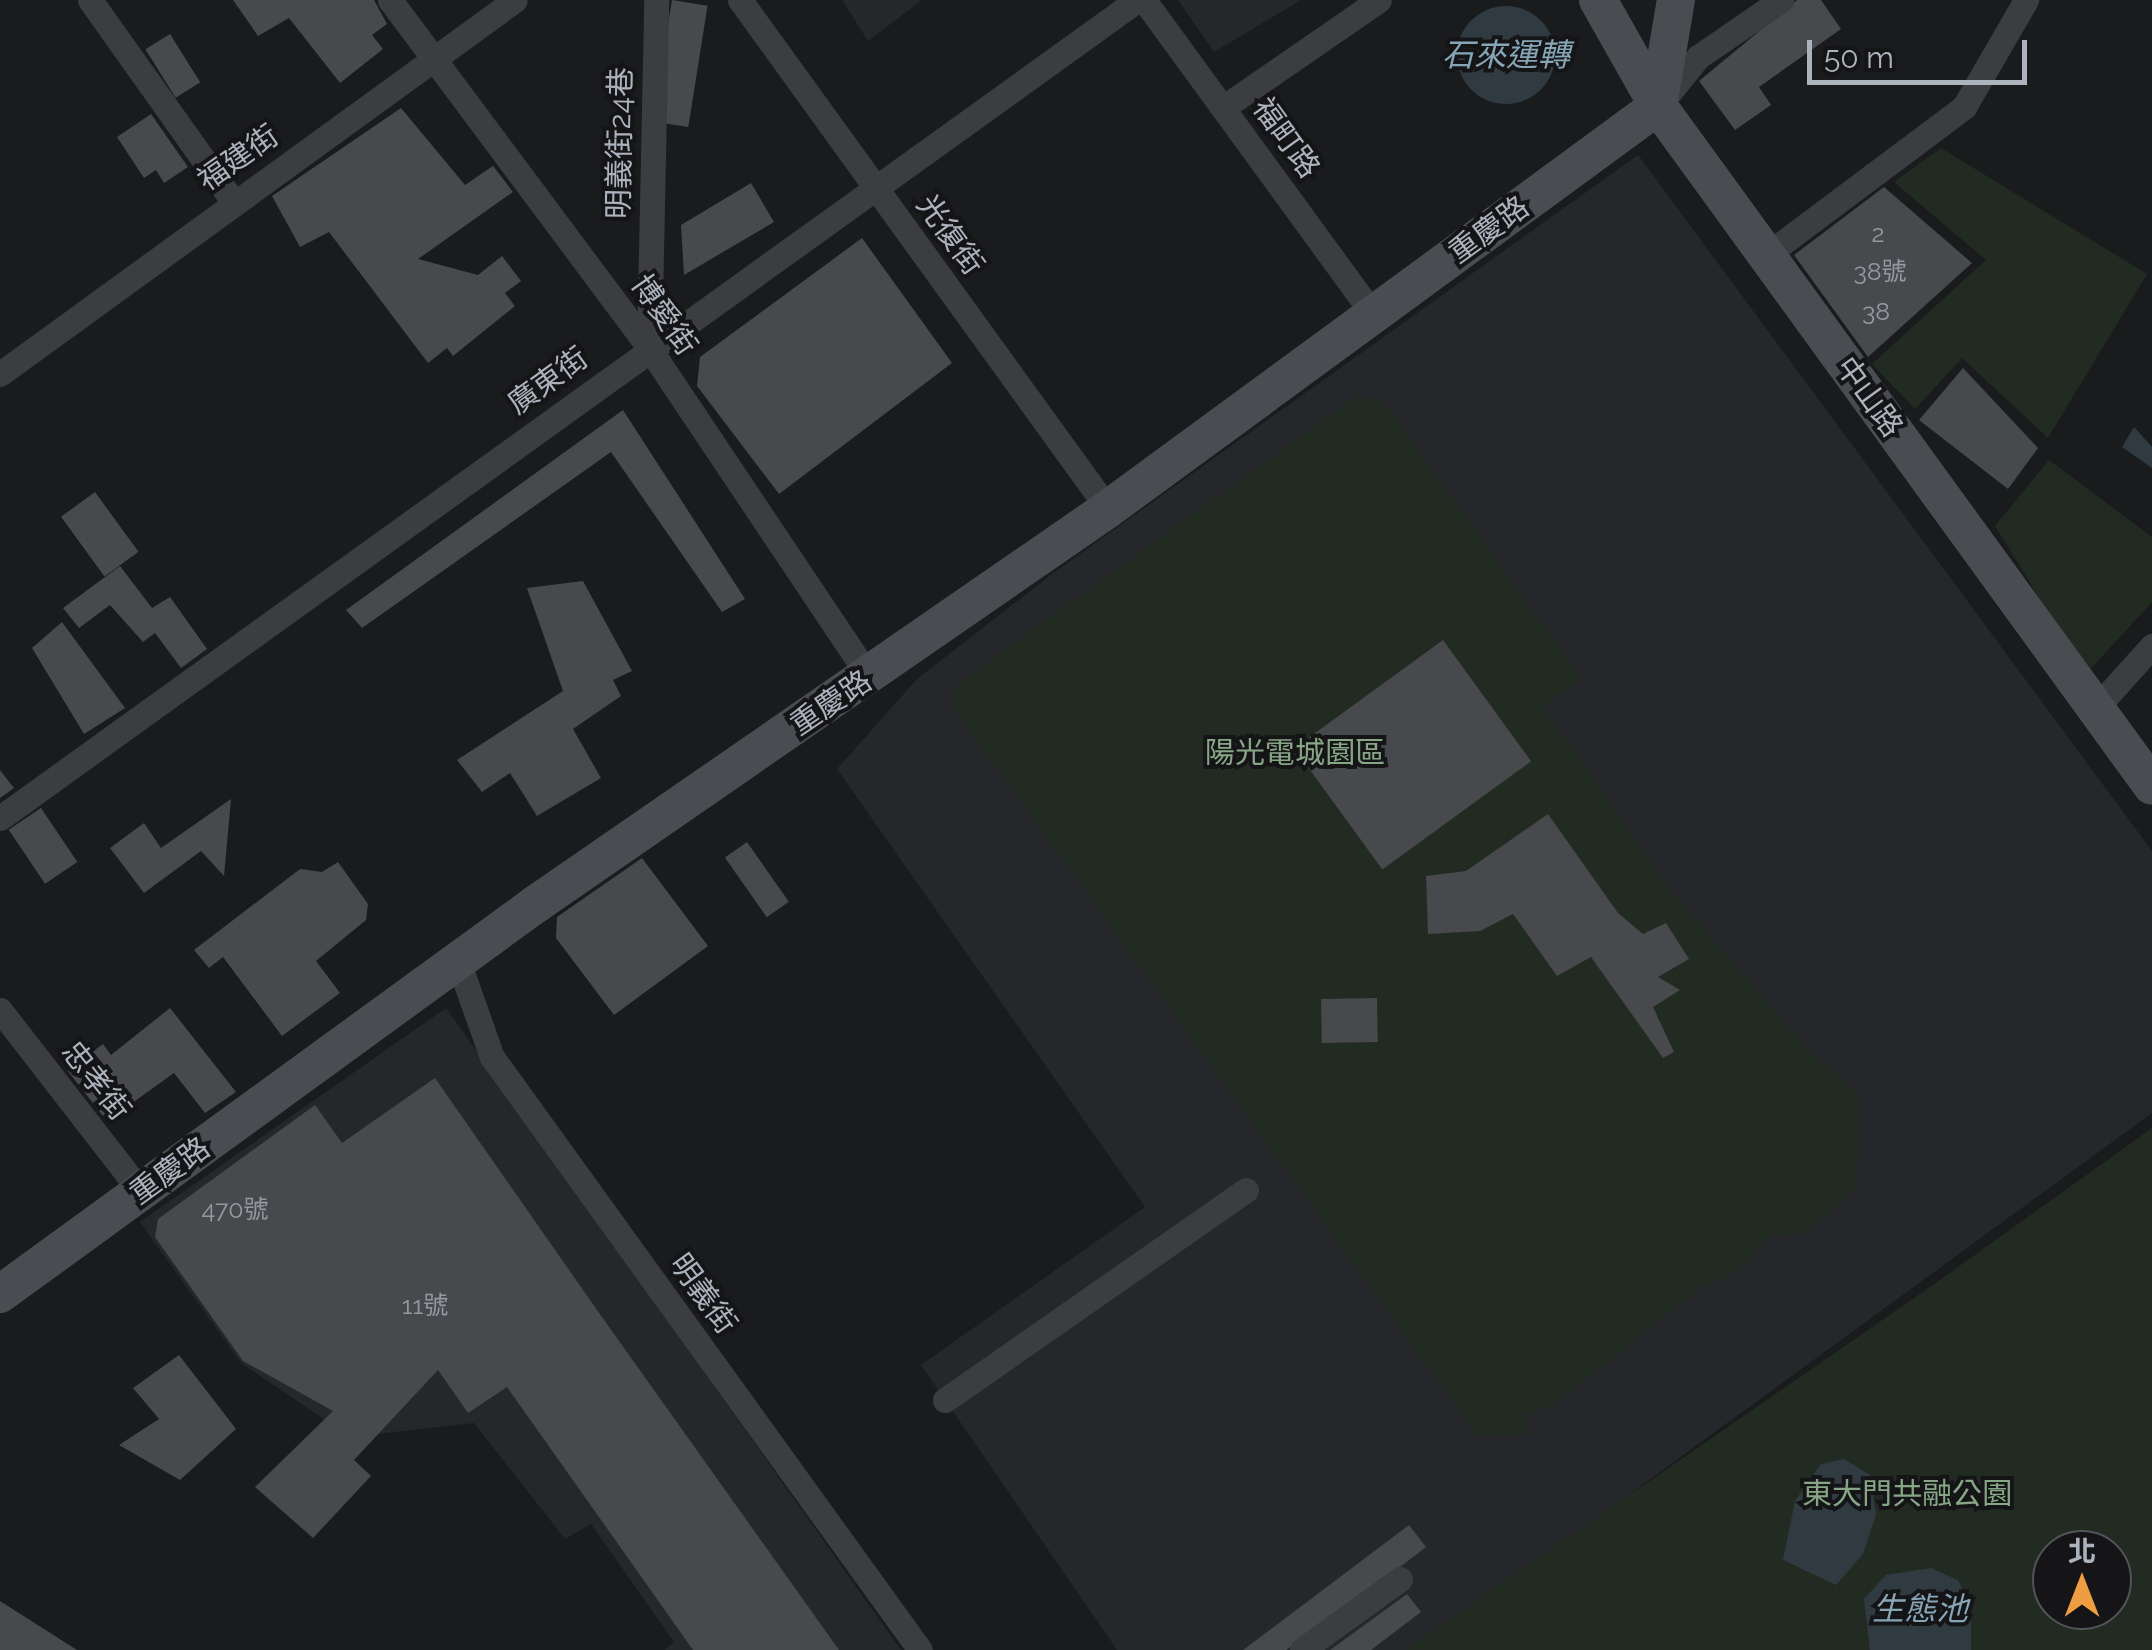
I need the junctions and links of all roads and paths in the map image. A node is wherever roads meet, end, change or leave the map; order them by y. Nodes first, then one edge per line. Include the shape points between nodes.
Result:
1 (90, 0) edge
2 (390, 0) edge
3 (515, 0) edge
4 (656, 0) edge
5 (740, 0) edge
6 (1140, 0) edge
7 (1379, 0) edge
8 (1598, 0) edge
9 (1676, 0) edge
10 (1781, 0) edge
11 (2026, 0) edge
12 (436, 62) junction
13 (1658, 106) junction
14 (1224, 107) junction
15 (873, 184) junction
16 (232, 200) junction
17 (1765, 256) junction
18 (1374, 315) junction
19 (649, 348) junction
20 (0, 374) edge
21 (1108, 509) junction
22 (2152, 646) edge
23 (869, 678) junction
24 (2094, 709) junction
25 (2152, 786) edge
26 (0, 818) edge
27 (460, 964) junction
28 (0, 1010) edge
29 (1246, 1190) dead end
30 (141, 1192) junction
31 (0, 1294) edge
32 (946, 1400) dead end
33 (1400, 1579) dead end
34 (920, 1650) edge
35 (1302, 1650) edge

1 - 16 street
2 - 12 street, 博愛街
3 - 12 street, 福建街
4 - 19 street, 明義街24巷
5 - 15 street, 光復街
6 - 14 street, 福町路
6 - 15 street, 廣東街
7 - 14 street
8 - 13 street, 中山路
9 - 13 street
10 - 13 street via 1698,57
11 - 17 street via 1964,107
12 - 16 street, 福建街
12 - 19 street, 博愛街
13 - 17 street, 中山路
13 - 18 street, 重慶路
14 - 18 street, 福町路
15 - 19 street, 廣東街
15 - 21 street, 光復街
16 - 20 street, 福建街
17 - 24 street, 中山路
18 - 21 street, 重慶路
19 - 23 street, 博愛街
19 - 26 street, 廣東街
21 - 23 street, 重慶路
22 - 24 street
23 - 27 street, 重慶路
24 - 25 street, 中山路
27 - 30 street, 重慶路
27 - 34 street, 明義街 via 492,1057
28 - 30 street, 忠孝街
29 - 32 street
30 - 31 street, 重慶路
33 - 35 street

